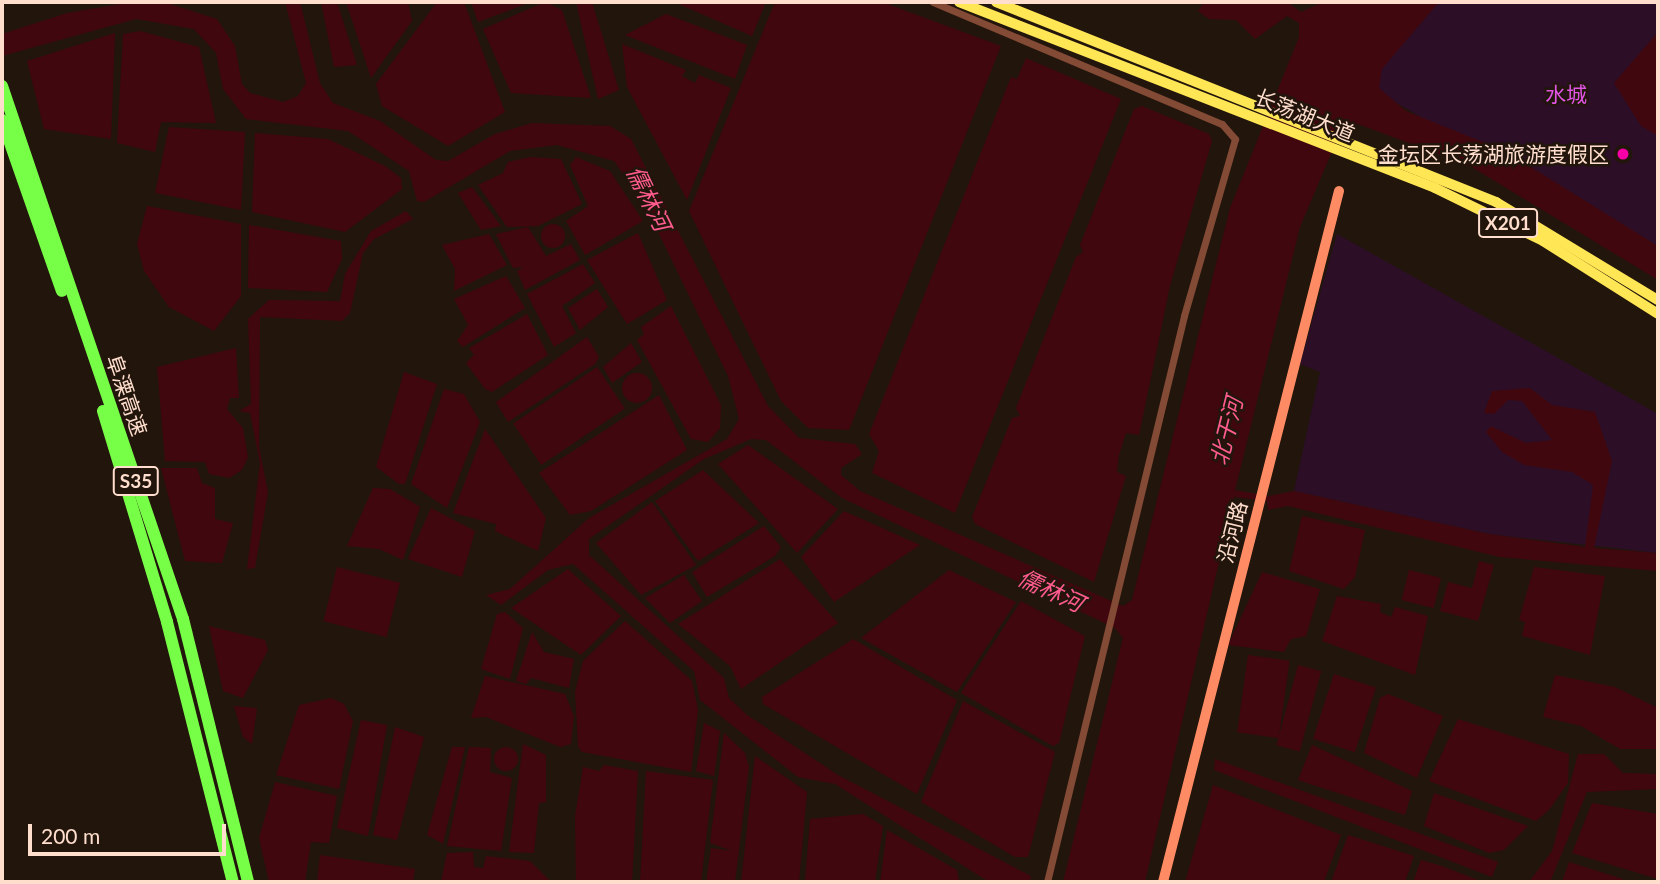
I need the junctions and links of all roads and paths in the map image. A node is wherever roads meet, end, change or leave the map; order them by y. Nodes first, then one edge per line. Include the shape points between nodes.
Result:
1 (933, 2) edge
2 (959, 2) edge
3 (996, 2) edge
4 (2, 86) edge
5 (1253, 109) junction
6 (2, 120) edge
7 (1350, 148) junction
8 (1339, 191) dead end
9 (1658, 300) edge
10 (1658, 314) edge
11 (233, 882) edge
12 (248, 882) edge
13 (1047, 882) edge
14 (1163, 882) edge

1 - 13 street via 1222,124 1235,139 1184,316
2 - 5 main road, 长荡湖大道 / X201
3 - 5 main road, 长荡湖大道 / X201
4 - 12 highway, 阜溧高速 / S35 via 183,619
5 - 7 main road, 长荡湖大道 / X201
6 - 11 highway, 阜溧高速 / S35 via 95,383 167,622
7 - 9 main road, 长荡湖大道 / X201 via 1496,202
7 - 10 main road, 长荡湖大道 / X201 via 1492,215
8 - 14 street, 沿河路

